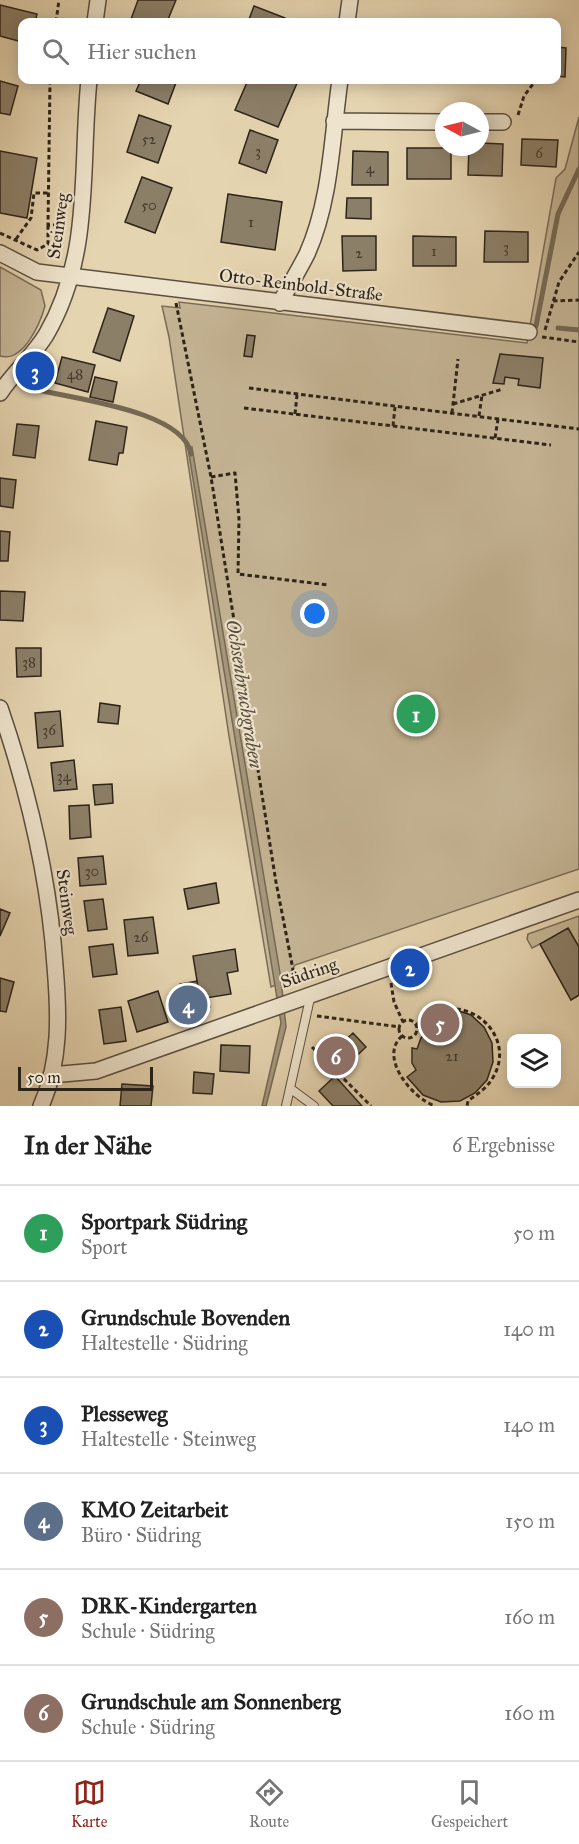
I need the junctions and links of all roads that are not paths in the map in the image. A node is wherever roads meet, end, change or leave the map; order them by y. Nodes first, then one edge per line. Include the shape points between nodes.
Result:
1 (98, 0) edge
2 (350, 0) edge
3 (96, 18) edge
4 (348, 18) edge
5 (89, 84) edge
6 (339, 84) edge
7 (334, 121) junction
8 (435, 122) edge
9 (489, 122) edge
10 (503, 122) road end
11 (0, 253) edge
12 (70, 277) junction
13 (280, 303) junction
14 (536, 335) road end
15 (1, 386) edge
16 (0, 708) edge
17 (579, 900) edge
18 (300, 997) junction
19 (51, 1075) junction
20 (291, 1089) junction
21 (41, 1106) edge
22 (286, 1106) edge
23 (314, 1106) edge

1 - 3 street
2 - 4 street
5 - 12 street, Steinweg via 82,225
6 - 7 street
7 - 8 street
7 - 13 street via 316,226 307,253
9 - 10 street
11 - 12 street, Otto-Reinbold-Straße via 37,272
12 - 13 street, Otto-Reinbold-Straße
12 - 15 street, Steinweg via 45,336
13 - 14 street, Otto-Reinbold-Straße
16 - 19 street, Steinweg via 22,774 46,885 58,997
17 - 18 street, Südring
18 - 19 street, Südring via 96,1071
18 - 20 lane via 306,1020
19 - 21 street, Steinweg
20 - 22 lane
20 - 23 lane

